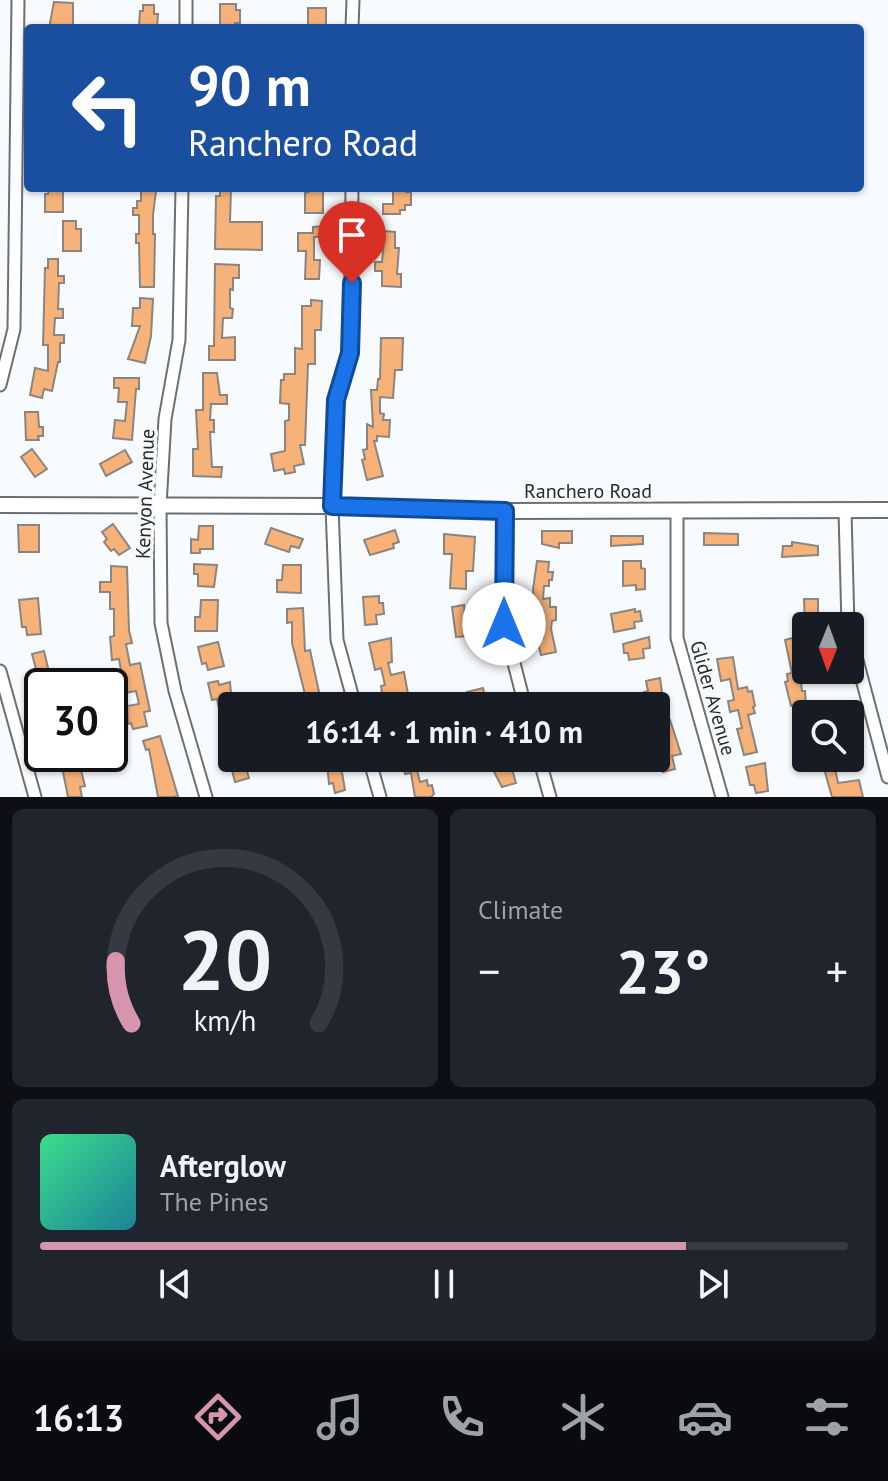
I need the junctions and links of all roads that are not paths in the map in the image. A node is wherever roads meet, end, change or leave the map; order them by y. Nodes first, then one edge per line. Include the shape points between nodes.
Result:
1 (18, 0) edge
2 (186, 0) edge
3 (353, 0) edge
4 (186, 24) edge
5 (352, 24) edge
6 (22, 91) edge
7 (182, 192) edge
8 (352, 192) edge
9 (0, 385) edge
10 (0, 505) edge
11 (160, 506) junction
12 (332, 506) junction
13 (888, 510) edge
14 (505, 511) junction
15 (677, 511) junction
16 (845, 511) junction
17 (848, 612) edge
18 (0, 671) edge
19 (863, 684) edge
20 (351, 692) edge
21 (521, 692) edge
22 (373, 772) edge
23 (543, 772) edge
24 (888, 777) edge
25 (35, 797) edge
26 (206, 797) edge
27 (380, 797) edge
28 (550, 797) edge
29 (722, 797) edge

1 - 6 street
2 - 4 street
3 - 5 street
6 - 9 street via 14,329
7 - 11 street, Kenyon Avenue via 179,340 165,419
8 - 12 street via 350,353 336,400
10 - 11 main road, Ranchero Road
11 - 12 main road, Ranchero Road
11 - 26 street, Kenyon Avenue via 161,623
12 - 14 main road, Ranchero Road
12 - 20 street via 337,640
13 - 16 main road, Ranchero Road
14 - 15 main road, Ranchero Road
14 - 21 street via 504,624
15 - 16 main road, Ranchero Road
15 - 29 street, Glider Avenue via 677,638
16 - 17 street
18 - 25 street
19 - 24 street
22 - 27 street
23 - 28 street

